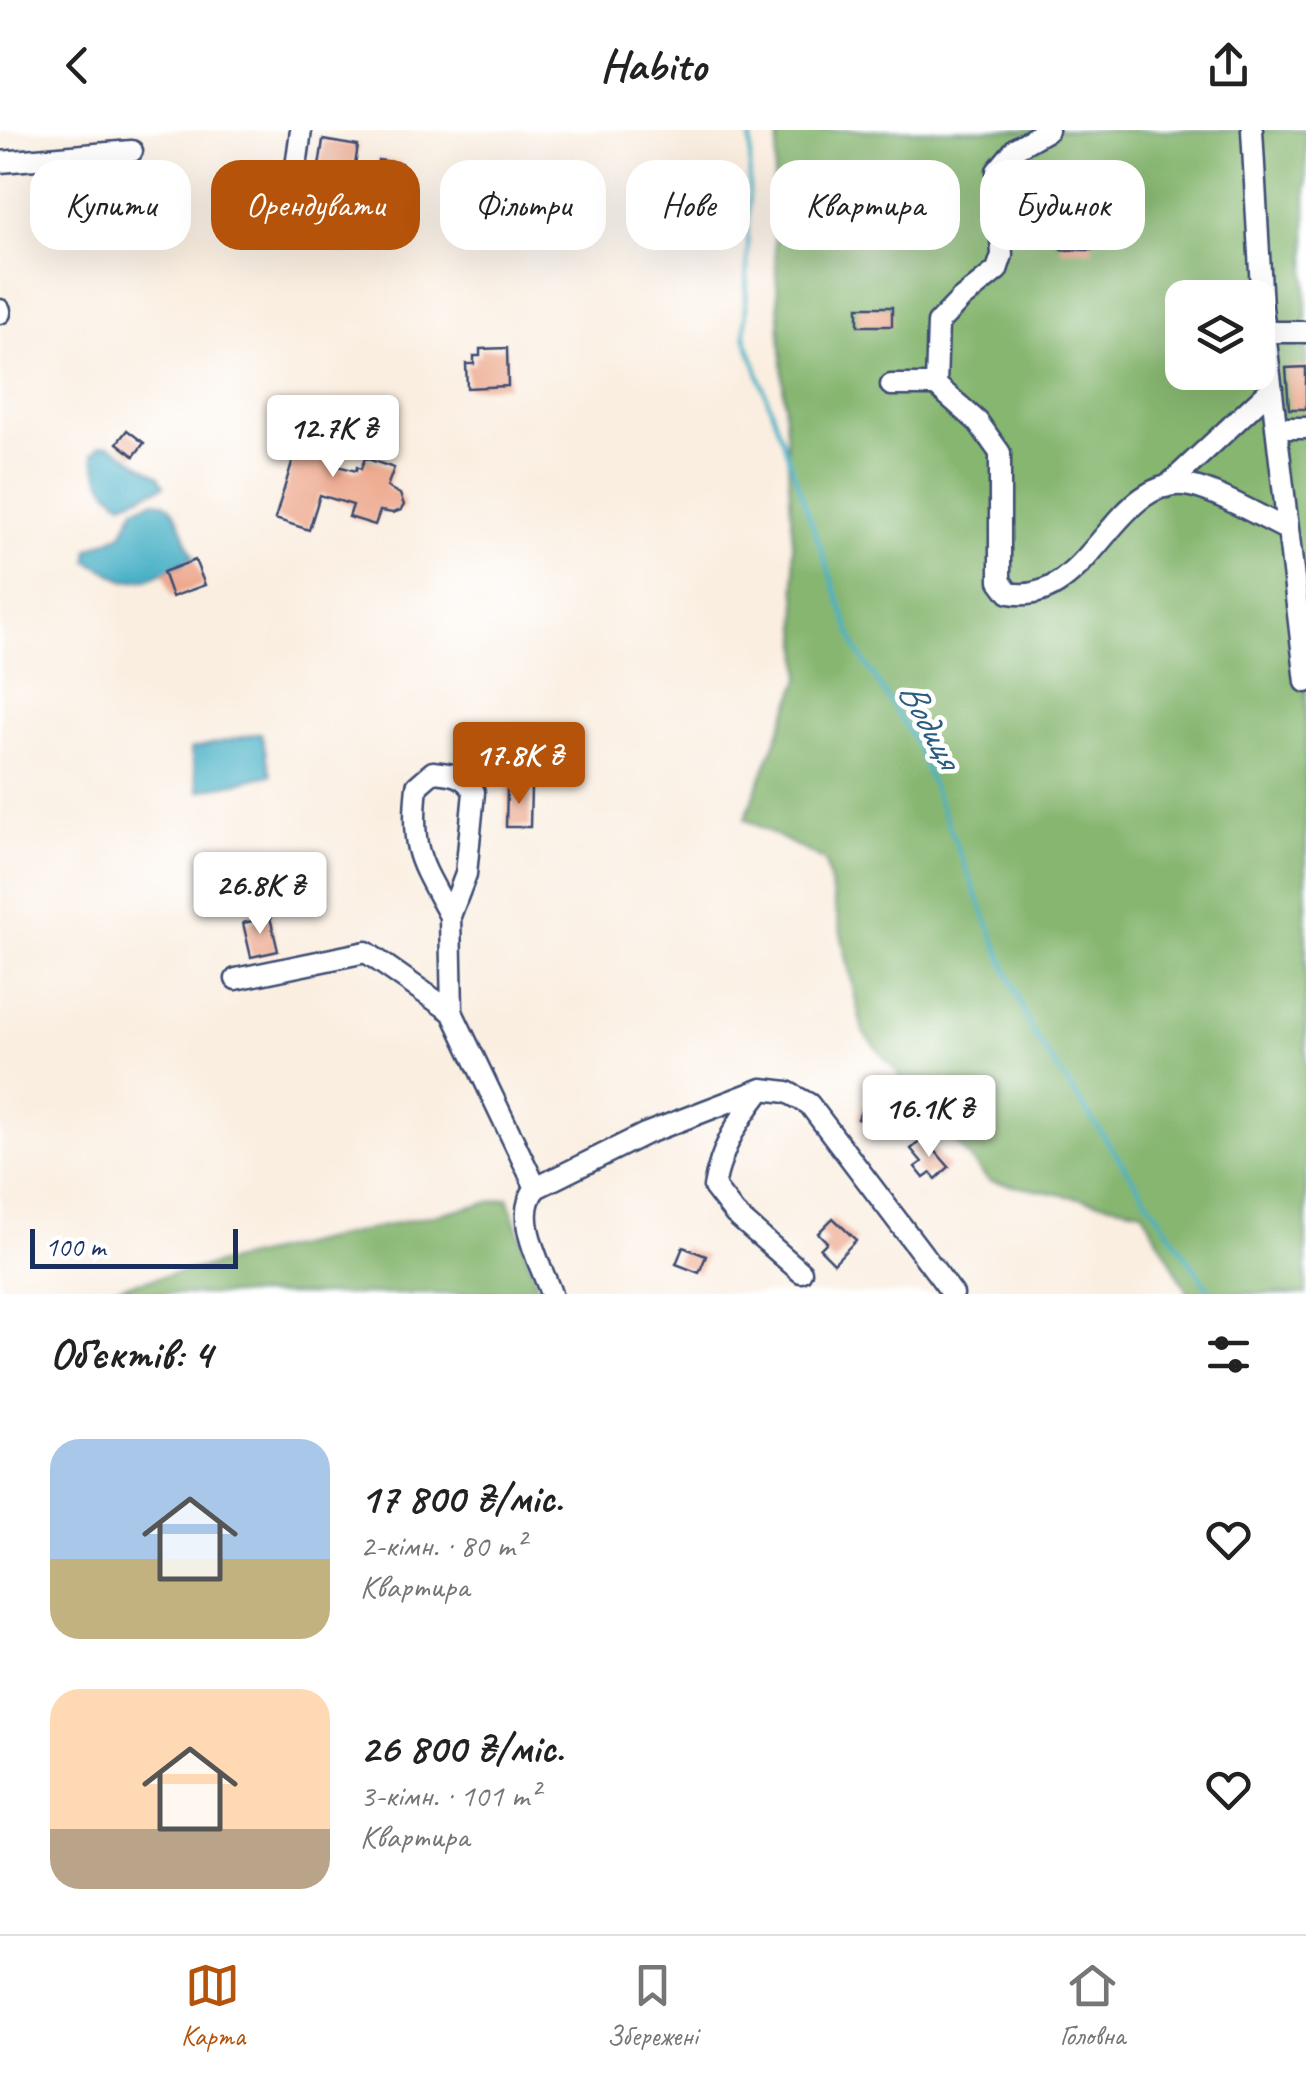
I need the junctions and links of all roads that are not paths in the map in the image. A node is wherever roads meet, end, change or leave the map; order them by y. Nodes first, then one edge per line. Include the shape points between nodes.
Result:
1 (301, 130) edge
2 (1048, 130) edge
3 (1252, 130) edge
4 (132, 151) dead end
5 (297, 160) edge
6 (0, 162) edge
7 (1262, 280) edge
8 (1275, 332) edge
9 (1306, 332) edge
10 (936, 385) junction
11 (892, 386) dead end
12 (1270, 390) edge
13 (1272, 390) edge
14 (1276, 428) junction
15 (1306, 428) edge
16 (1166, 486) junction
17 (1288, 530) junction
18 (1306, 682) edge
19 (450, 916) junction
20 (236, 979) dead end
21 (452, 1012) junction
22 (762, 1089) junction
23 (536, 1188) junction
24 (800, 1272) dead end
25 (552, 1294) edge
26 (953, 1294) edge

1 - 5 street
2 - 10 street via 1016,148 997,171 1002,255 997,270 938,323
3 - 7 street
4 - 6 street
8 - 9 street
10 - 11 street
10 - 16 street via 978,422 1000,453 1000,581 1009,593 1024,596 1067,578 1134,505
12 - 16 street
13 - 14 street
14 - 15 street
14 - 17 street
16 - 17 street via 1192,486
17 - 18 street
19 - 19 street via 466,874 474,792 458,774 433,772 417,786 412,830 419,859
19 - 21 street
20 - 21 street via 366,952
21 - 23 street
22 - 23 street via 645,1134
22 - 24 street via 724,1146 714,1187
22 - 26 street via 788,1092 809,1104
23 - 25 street via 525,1218

